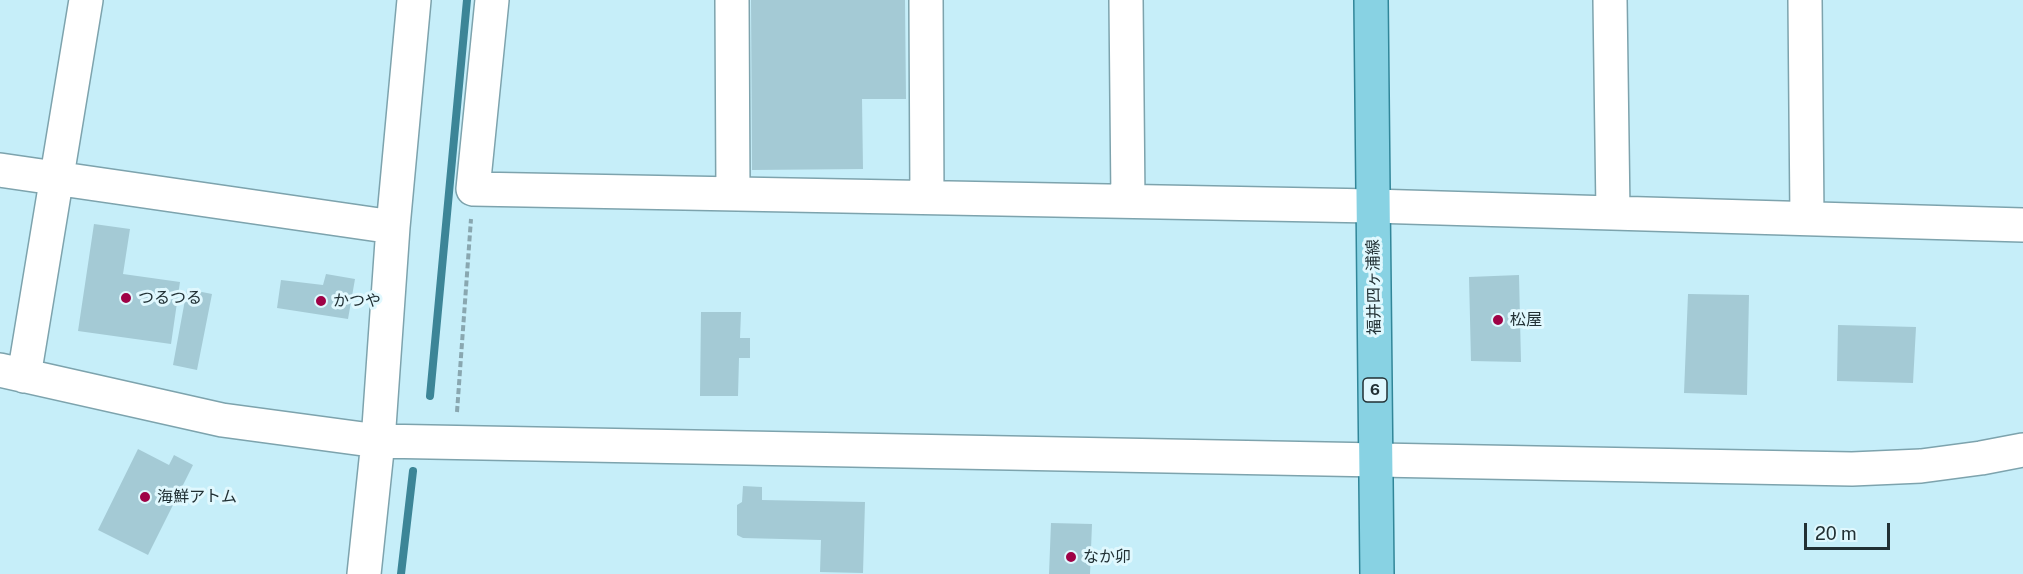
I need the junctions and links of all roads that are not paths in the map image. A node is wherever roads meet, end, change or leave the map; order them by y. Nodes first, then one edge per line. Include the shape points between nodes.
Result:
1 (86, 0) edge
2 (414, 0) edge
3 (492, 0) edge
4 (732, 0) edge
5 (926, 0) edge
6 (1126, 0) edge
7 (1371, 0) edge
8 (1610, 0) edge
9 (1805, 0) edge
10 (0, 171) edge
11 (58, 180) junction
12 (733, 193) junction
13 (927, 197) junction
14 (1128, 201) junction
15 (1372, 206) junction
16 (1613, 212) junction
17 (1807, 218) junction
18 (2023, 225) edge
19 (393, 227) junction
20 (12, 373) edge
21 (378, 441) junction
22 (2023, 450) edge
23 (1377, 460) junction
24 (364, 574) edge
25 (1377, 574) edge

1 - 11 street
2 - 19 street
3 - 12 street via 473,189
4 - 12 street
5 - 13 street
6 - 14 street
7 - 15 main road, 福井四ヶ浦線 / 6
8 - 16 street
9 - 17 street
10 - 11 street
11 - 19 street
11 - 20 street
12 - 13 street
13 - 14 street
14 - 15 street
15 - 16 street
15 - 23 main road, 福井四ヶ浦線 / 6
16 - 17 street
17 - 18 street
19 - 21 street
20 - 21 street via 222,420
21 - 23 street
21 - 24 street
22 - 23 street via 1921,466 1852,469
23 - 25 main road, 福井四ヶ浦線 / 6

